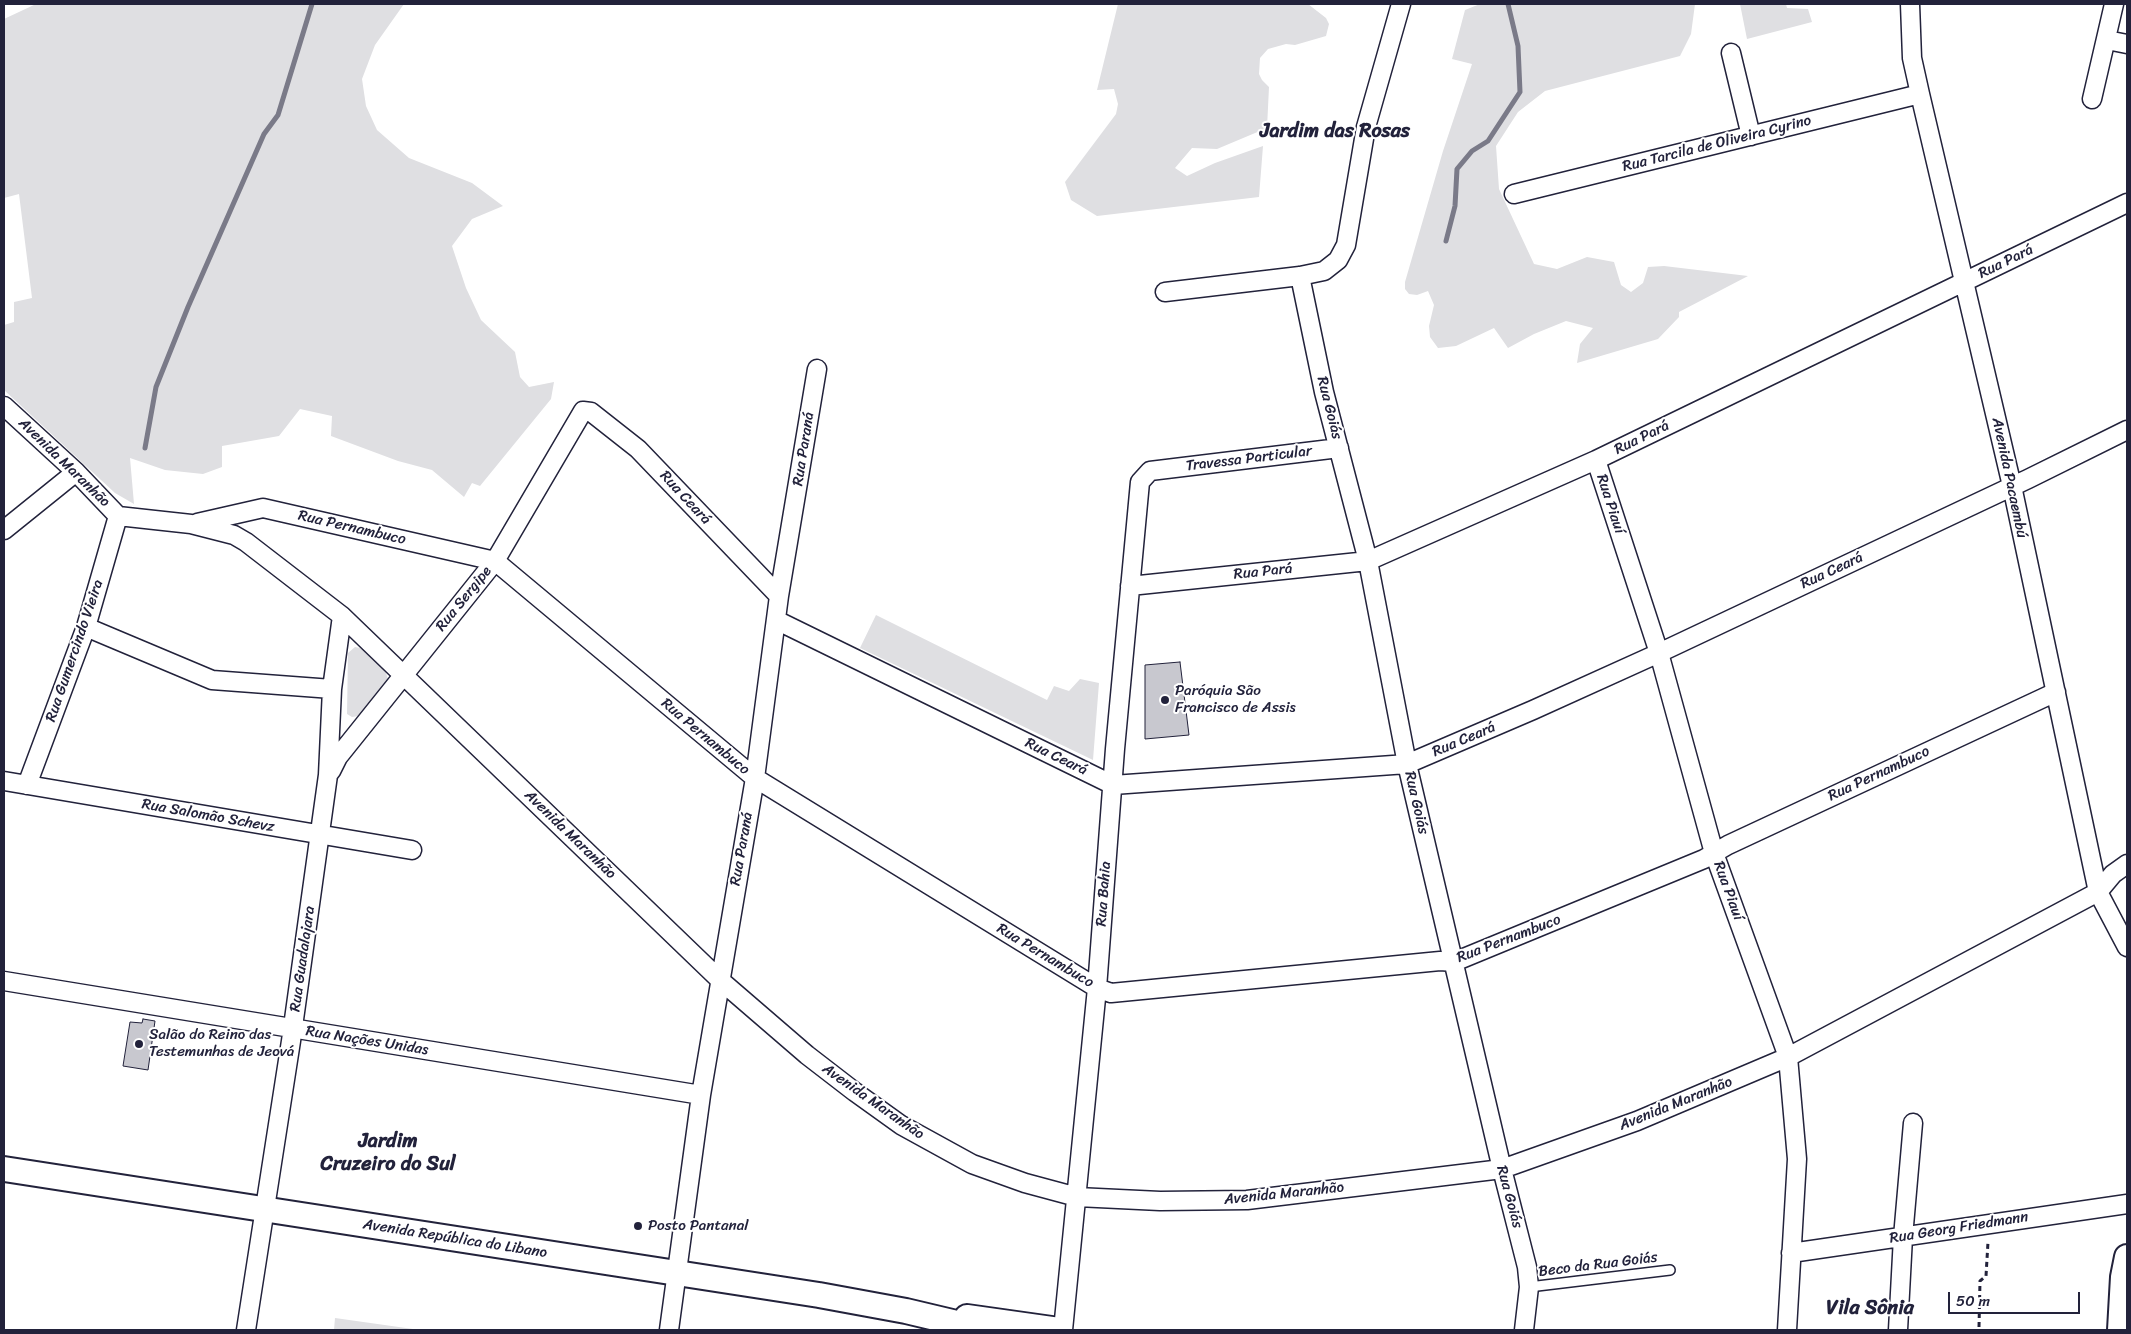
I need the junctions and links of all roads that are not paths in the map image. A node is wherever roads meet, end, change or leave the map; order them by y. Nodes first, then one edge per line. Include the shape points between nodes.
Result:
1 (1401, 4) edge
2 (1910, 4) edge
3 (2114, 4) edge
4 (2107, 40) junction
5 (2127, 44) edge
6 (1731, 53) dead end
7 (1920, 94) junction
8 (2092, 99) dead end
9 (1750, 136) junction
10 (1514, 194) dead end
11 (2127, 203) edge
12 (1300, 276) junction
13 (1964, 282) junction
14 (1165, 292) dead end
15 (817, 369) dead end
16 (4, 407) edge
17 (583, 411) joint
18 (2127, 430) edge
19 (1339, 448) junction
20 (1596, 460) junction
21 (1160, 470) joint
22 (76, 472) junction
23 (2012, 486) junction
24 (118, 516) junction
25 (191, 524) junction
26 (4, 530) edge
27 (495, 561) junction
28 (1368, 561) junction
29 (1130, 586) junction
30 (779, 596) junction
31 (342, 616) junction
32 (776, 620) junction
33 (86, 627) junction
34 (1659, 652) junction
35 (403, 674) junction
36 (332, 689) junction
37 (2056, 692) junction
38 (1407, 764) junction
39 (328, 775) junction
40 (755, 778) junction
41 (4, 781) edge
42 (27, 785) junction
43 (1112, 785) junction
44 (320, 836) junction
45 (412, 850) dead end
46 (1714, 853) junction
47 (2127, 864) edge
48 (2098, 892) junction
49 (2127, 947) edge
50 (1454, 962) junction
51 (720, 980) junction
52 (4, 981) edge
53 (1097, 988) junction
54 (293, 1029) junction
55 (1788, 1057) junction
56 (701, 1095) junction
57 (1913, 1123) dead end
58 (4, 1169) edge
59 (1502, 1169) junction
60 (1077, 1197) junction
61 (2127, 1204) edge
62 (266, 1210) junction
63 (1903, 1237) junction
64 (1791, 1253) junction
65 (1670, 1270) dead end
66 (2126, 1271) edge
67 (678, 1273) junction
68 (1528, 1287) junction
69 (906, 1311) junction
70 (246, 1330) edge
71 (669, 1330) edge
72 (986, 1330) edge
73 (1059, 1330) edge
74 (1063, 1330) edge
75 (1524, 1330) edge
76 (1786, 1330) edge
77 (1898, 1330) edge
78 (2120, 1330) edge

1 - 12 street via 1366,127 1346,246 1338,260 1324,271
2 - 7 street, Avenida Pacaembú via 1912,58
3 - 4 street
4 - 5 street
4 - 8 street
6 - 9 street
7 - 9 street, Rua Tarcila de Oliveira Cyrino
7 - 13 street, Avenida Pacaembú
9 - 10 street, Rua Tarcila de Oliveira Cyrino
11 - 13 street, Rua Pará
12 - 14 street
12 - 19 street, Rua Goiás
13 - 20 street, Rua Pará
13 - 23 street, Avenida Pacaembú
15 - 30 street, Rua Paraná
16 - 22 street, Avenida Maranhão
17 - 27 street, Rua Sergipe
17 - 30 street, Rua Ceará via 591,412 638,449
18 - 23 street, Rua Ceará
19 - 21 street, Travessa Particular
19 - 28 street, Rua Goiás
20 - 28 street, Rua Pará
20 - 34 street, Rua Piauí
21 - 29 street, Rua Bahia via 1150,471 1140,482
22 - 24 street, Avenida Maranhão
22 - 26 street
23 - 34 street, Rua Ceará
23 - 37 street, Avenida Pacaembú
24 - 25 street, Avenida Maranhão
24 - 33 street, Rua Gumercindo Vieira
25 - 27 street, Rua Pernambuco via 263,508
25 - 31 street, Avenida Maranhão via 223,531 246,542
27 - 35 street, Rua Sergipe
27 - 40 street, Rua Pernambuco
28 - 29 street, Rua Pará
28 - 38 street, Rua Goiás
29 - 43 street, Rua Bahia
30 - 32 street, Rua Paraná
31 - 35 street, Avenida Maranhão
31 - 36 street, Rua Guadalajara
32 - 40 street, Rua Paraná
32 - 43 street, Rua Ceará
33 - 36 street via 212,680
33 - 42 street, Rua Gumercindo Vieira
34 - 38 street, Rua Ceará
34 - 46 street, Rua Piauí
35 - 39 street, Rua Sergipe via 338,757
35 - 51 street, Avenida Maranhão
36 - 39 street, Rua Guadalajara
37 - 46 street, Rua Pernambuco
37 - 48 street, Avenida Pacaembú
38 - 43 street, Rua Ceará
38 - 50 street, Rua Goiás
39 - 44 street, Rua Guadalajara
40 - 51 street, Rua Paraná
40 - 53 street, Rua Pernambuco
41 - 42 street, Rua Salomão Schevz
42 - 44 street, Rua Salomão Schevz
43 - 53 street, Rua Bahia
44 - 45 street, Rua Salomão Schevz
44 - 54 street, Rua Guadalajara
46 - 50 street, Rua Pernambuco
46 - 55 street, Rua Piauí
47 - 48 street via 2113,874
48 - 49 street, Avenida Pacaembú
48 - 55 street, Avenida Maranhão
50 - 53 street, Rua Pernambuco via 1111,993
50 - 59 street, Rua Goiás
51 - 56 street, Rua Paraná
51 - 60 street, Avenida Maranhão via 807,1055 901,1125 972,1164 1024,1183
52 - 54 street, Rua Nações Unidas
53 - 60 street, Rua Bahia
54 - 56 street, Rua Nações Unidas
54 - 62 street, Rua Guadalajara
55 - 59 street, Avenida Maranhão via 1637,1121
55 - 64 street, Rua Piauí via 1797,1142
56 - 67 street, Rua Paraná
57 - 63 street
58 - 62 main road, Avenida República do Libano
59 - 60 street, Avenida Maranhão via 1247,1200 1160,1201
59 - 68 street, Rua Goiás via 1527,1267
60 - 74 street, Rua Bahia
61 - 63 street, Rua Georg Friedmann
62 - 67 main road, Avenida República do Libano
62 - 70 street, Rua Guadalajara
63 - 64 street, Rua Georg Friedmann
63 - 77 street
64 - 76 street, Rua Piauí
65 - 68 lane, Beco da Rua Goiás
66 - 78 main road
67 - 69 main road, Avenida República do Libano
67 - 71 street, Rua Paraná
68 - 75 street, Rua Goiás
69 - 72 main road, Avenida República do Libano
69 - 73 main road, Avenida República do Libano

